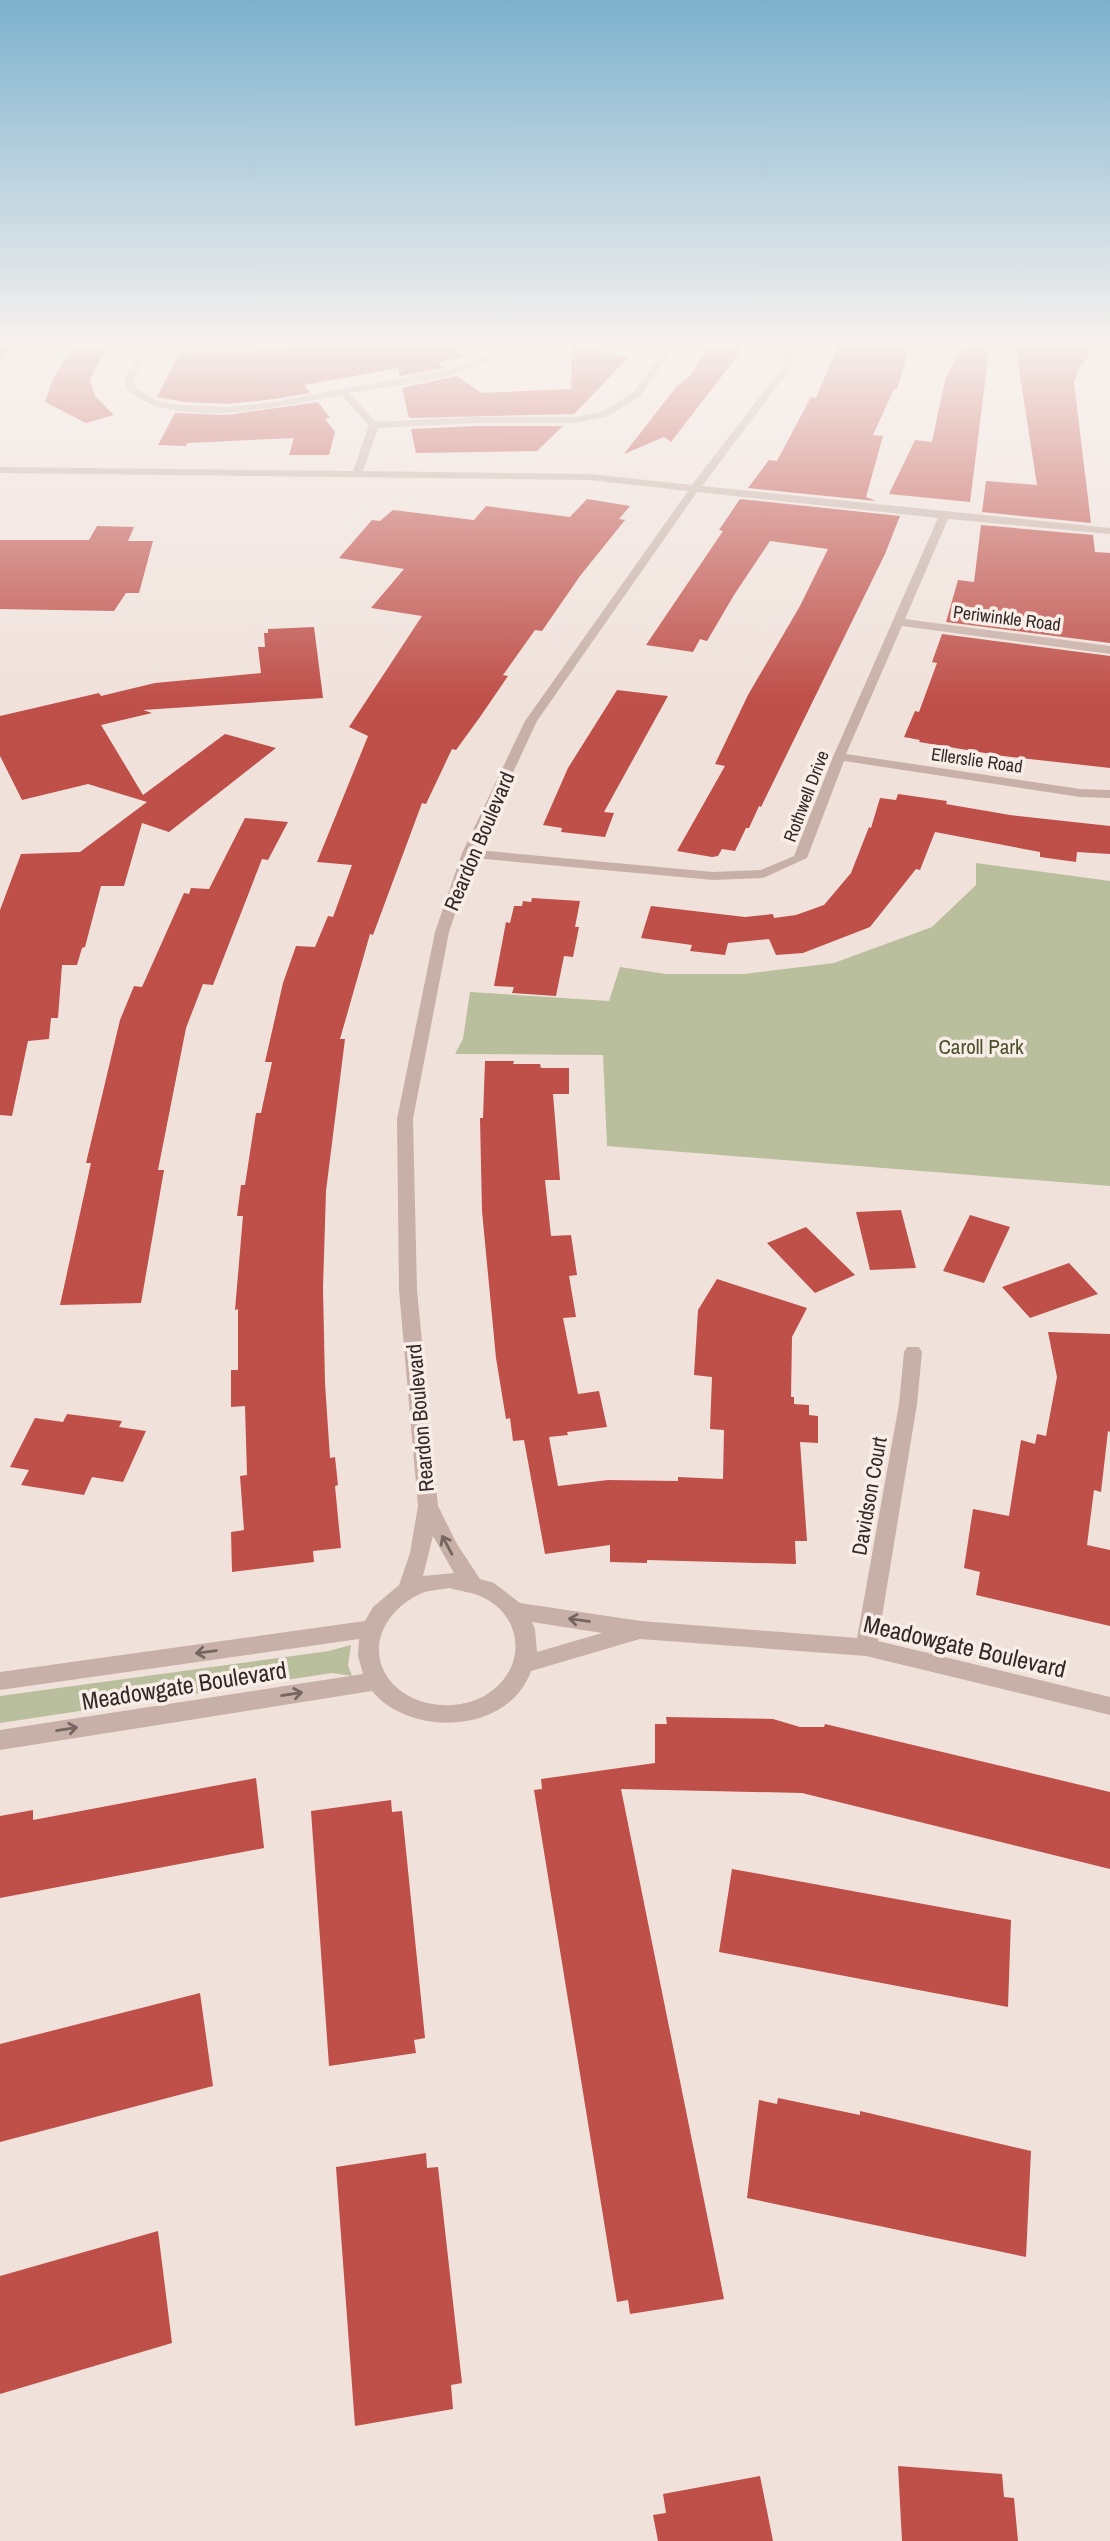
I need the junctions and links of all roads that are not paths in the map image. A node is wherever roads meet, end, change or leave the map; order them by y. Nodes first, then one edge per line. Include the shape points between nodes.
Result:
1 (362, 462) edge
2 (715, 462) edge
3 (0, 470) edge
4 (358, 472) junction
5 (695, 488) junction
6 (944, 516) junction
7 (1110, 531) edge
8 (898, 622) junction
9 (1110, 650) edge
10 (839, 757) junction
11 (1110, 794) edge
12 (469, 853) junction
13 (913, 1352) dead end
14 (428, 1506) junction
15 (471, 1582) junction
16 (408, 1590) junction
17 (518, 1611) junction
18 (371, 1629) junction
19 (641, 1630) junction
20 (866, 1647) junction
21 (525, 1664) junction
22 (0, 1681) edge
23 (376, 1681) junction
24 (1110, 1706) edge
25 (0, 1740) edge

1 - 4 street
2 - 5 street, Reardon Boulevard
3 - 4 street
4 - 5 street via 590,477
5 - 6 street
5 - 12 street, Reardon Boulevard via 531,721
6 - 7 street
6 - 8 street, Rothwell Drive
8 - 9 street, Periwinkle Road
8 - 10 street, Rothwell Drive
10 - 11 street, Ellerslie Road
10 - 12 street, Rothwell Drive via 800,858 763,874 713,876
12 - 14 street, Reardon Boulevard via 442,932 405,1118 408,1290
13 - 20 street, Davidson Court
15 -> 14 street, Reardon Boulevard
14 - 16 street, Reardon Boulevard
15 - 16 street via 449,1580
15 - 17 street via 498,1593
16 - 18 street via 385,1606
19 -> 17 street, Meadowgate Boulevard
17 - 21 street via 528,1637
18 -> 22 street, Meadowgate Boulevard
18 - 23 street via 367,1656
19 - 20 street, Meadowgate Boulevard
19 - 21 street, Meadowgate Boulevard
20 - 24 street, Meadowgate Boulevard
21 - 23 street via 511,1688 486,1706 455,1715 424,1713 405,1705
25 -> 23 street, Meadowgate Boulevard

